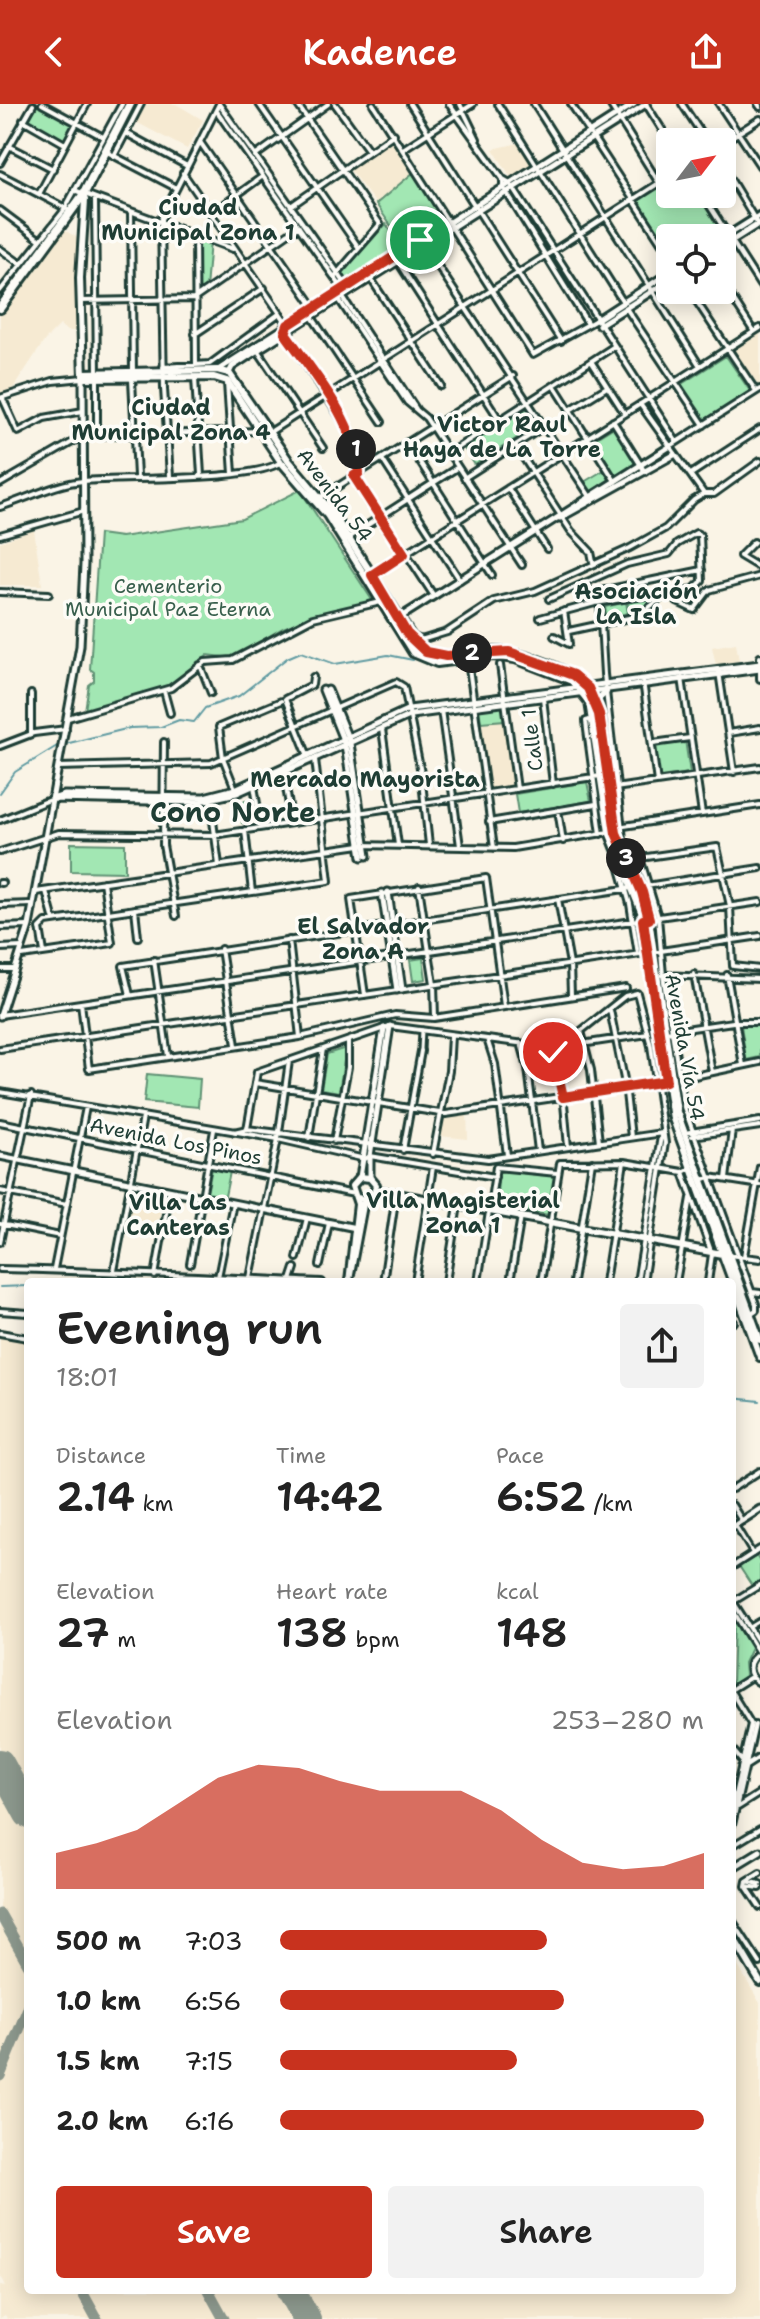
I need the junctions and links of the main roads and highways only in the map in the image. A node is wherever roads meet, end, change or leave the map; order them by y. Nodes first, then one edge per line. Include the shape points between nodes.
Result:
1 (130, 104) edge
2 (78, 192) junction
3 (0, 308) edge
4 (163, 373) junction
5 (228, 377) junction
6 (369, 576) junction
7 (606, 689) road end
8 (588, 693) junction
9 (637, 887) junction
10 (650, 952) junction
11 (673, 1080) junction
12 (377, 1190) junction
13 (354, 1194) junction
14 (726, 1254) junction
15 (349, 1278) edge
16 (734, 1278) edge
17 (736, 1278) edge
18 (736, 1279) edge
19 (736, 1284) edge
20 (760, 1340) edge
21 (760, 1357) edge
22 (736, 1942) edge
23 (760, 1982) edge

1 - 2 highway
2 - 3 highway
2 - 4 main road via 83,376
4 - 5 main road
4 - 5 main road via 217,370
5 - 6 main road via 281,462 318,503
5 - 6 main road, Avenida 54 via 321,497
6 - 8 main road, Avenida 54 via 409,636 435,656 496,650 515,654 573,675
6 - 8 main road via 410,650 423,660 506,657 563,676
7 - 8 main road
8 - 9 main road via 616,833
8 - 9 main road via 605,833
9 - 10 main road, Avenida Vía 54
10 - 11 main road, Avenida Vía 54
10 - 11 main road, Avenida Vía 54 via 669,1031
11 - 14 main road, Avenida Vía 54 via 685,1136
11 - 14 main road, Avenida Vía 54 via 673,1119
12 - 13 main road
12 - 13 main road via 370,1178 360,1177
12 - 14 main road
13 - 15 main road
14 - 16 main road, Avenida Vía 54
14 - 17 main road, Avenida Vía 54
18 - 20 main road, Avenida Vía 54
19 - 21 main road, Avenida Vía 54
22 - 23 main road

